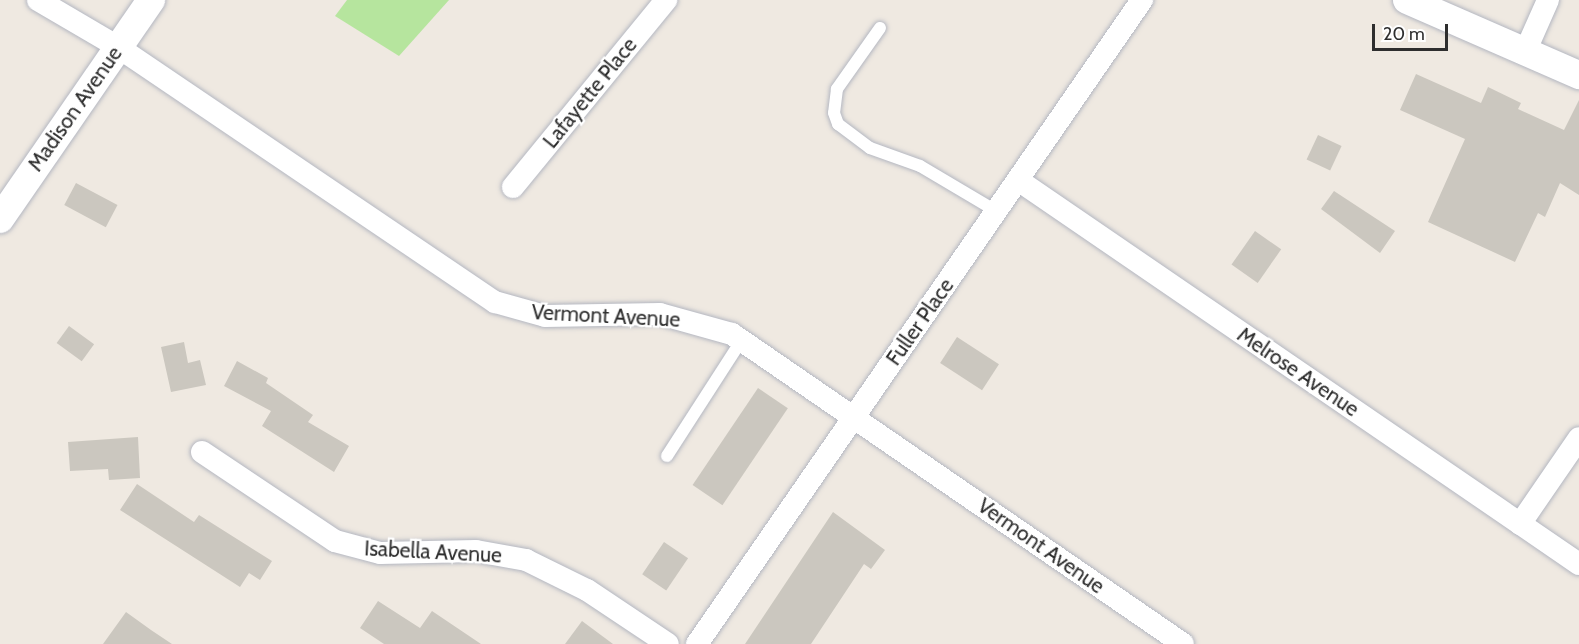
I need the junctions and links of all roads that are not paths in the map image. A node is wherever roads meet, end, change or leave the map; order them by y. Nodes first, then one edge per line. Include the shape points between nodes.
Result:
1 (38, 0) edge
2 (151, 0) edge
3 (666, 0) edge
4 (1143, 0) edge
5 (1407, 0) edge
6 (1548, 0) edge
7 (880, 28) dead end
8 (118, 48) junction
9 (1524, 52) junction
10 (1579, 75) edge
11 (1018, 180) junction
12 (513, 187) dead end
13 (996, 211) junction
14 (0, 219) edge
15 (741, 341) junction
16 (854, 417) junction
17 (1579, 438) edge
18 (202, 452) dead end
19 (667, 456) dead end
20 (1520, 524) junction
21 (1579, 564) edge
22 (668, 644) edge
23 (697, 644) edge
24 (1183, 644) edge

1 - 8 street, Vermont Avenue
2 - 8 street, Madison Avenue
3 - 12 street, Lafayette Place
4 - 11 street, Fuller Place
5 - 9 street
6 - 9 street
7 - 13 lane via 837,89 834,113 838,124 870,148 920,166
8 - 14 street, Madison Avenue
8 - 15 street, Vermont Avenue via 495,302 545,316 660,314 689,319
9 - 10 street
11 - 13 street, Fuller Place
11 - 20 street, Melrose Avenue
13 - 16 street, Fuller Place
15 - 16 street, Vermont Avenue
15 - 19 lane
16 - 23 street, Fuller Place
16 - 24 street, Vermont Avenue
17 - 20 street
18 - 22 street, Isabella Avenue via 335,541 380,553 476,550 526,560 587,590
20 - 21 street, Melrose Avenue

